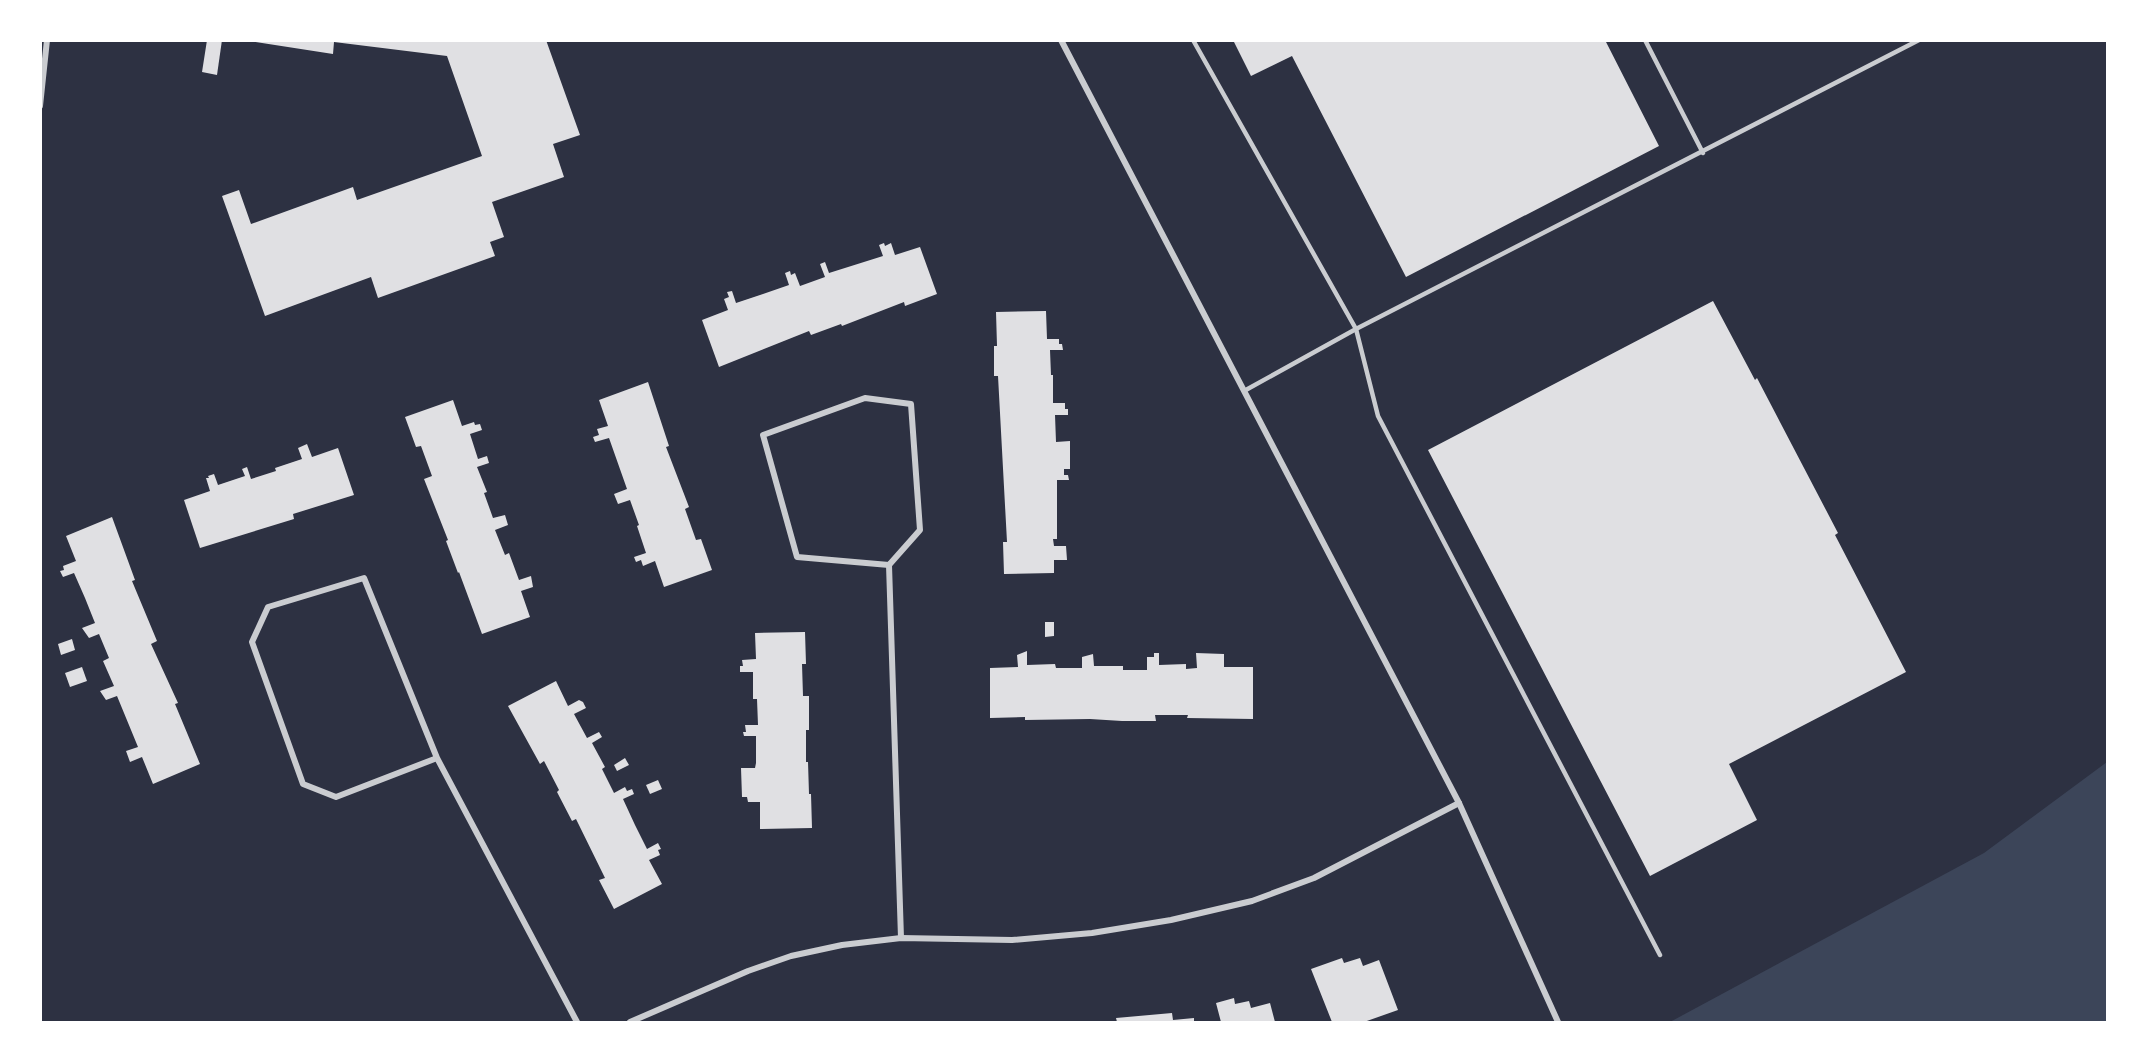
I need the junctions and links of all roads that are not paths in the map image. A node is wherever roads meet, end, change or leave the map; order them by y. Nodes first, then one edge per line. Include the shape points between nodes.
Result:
1 (47, 40) edge
2 (1061, 40) edge
3 (1193, 40) edge
4 (1645, 40) edge
5 (1919, 40) edge
6 (40, 106) edge
7 (1703, 153) junction
8 (1356, 329) junction
9 (1244, 391) junction
10 (889, 565) junction
11 (437, 758) junction
12 (1459, 803) junction
13 (901, 938) junction
14 (1660, 955) dead end
15 (577, 1023) edge
16 (630, 1023) edge
17 (1558, 1023) edge

1 - 6 street
2 - 9 street
3 - 8 lane
4 - 7 lane
5 - 7 lane
7 - 8 lane
8 - 9 lane
8 - 14 lane via 1378,416
9 - 12 street
10 - 10 street via 920,530 911,404 866,398 763,435 797,557
10 - 13 street
11 - 11 street via 364,578 268,607 252,642 303,784 336,797
11 - 15 street
12 - 13 street via 1314,878 1252,902 1092,933 1012,940
12 - 17 street
13 - 16 street via 791,956

